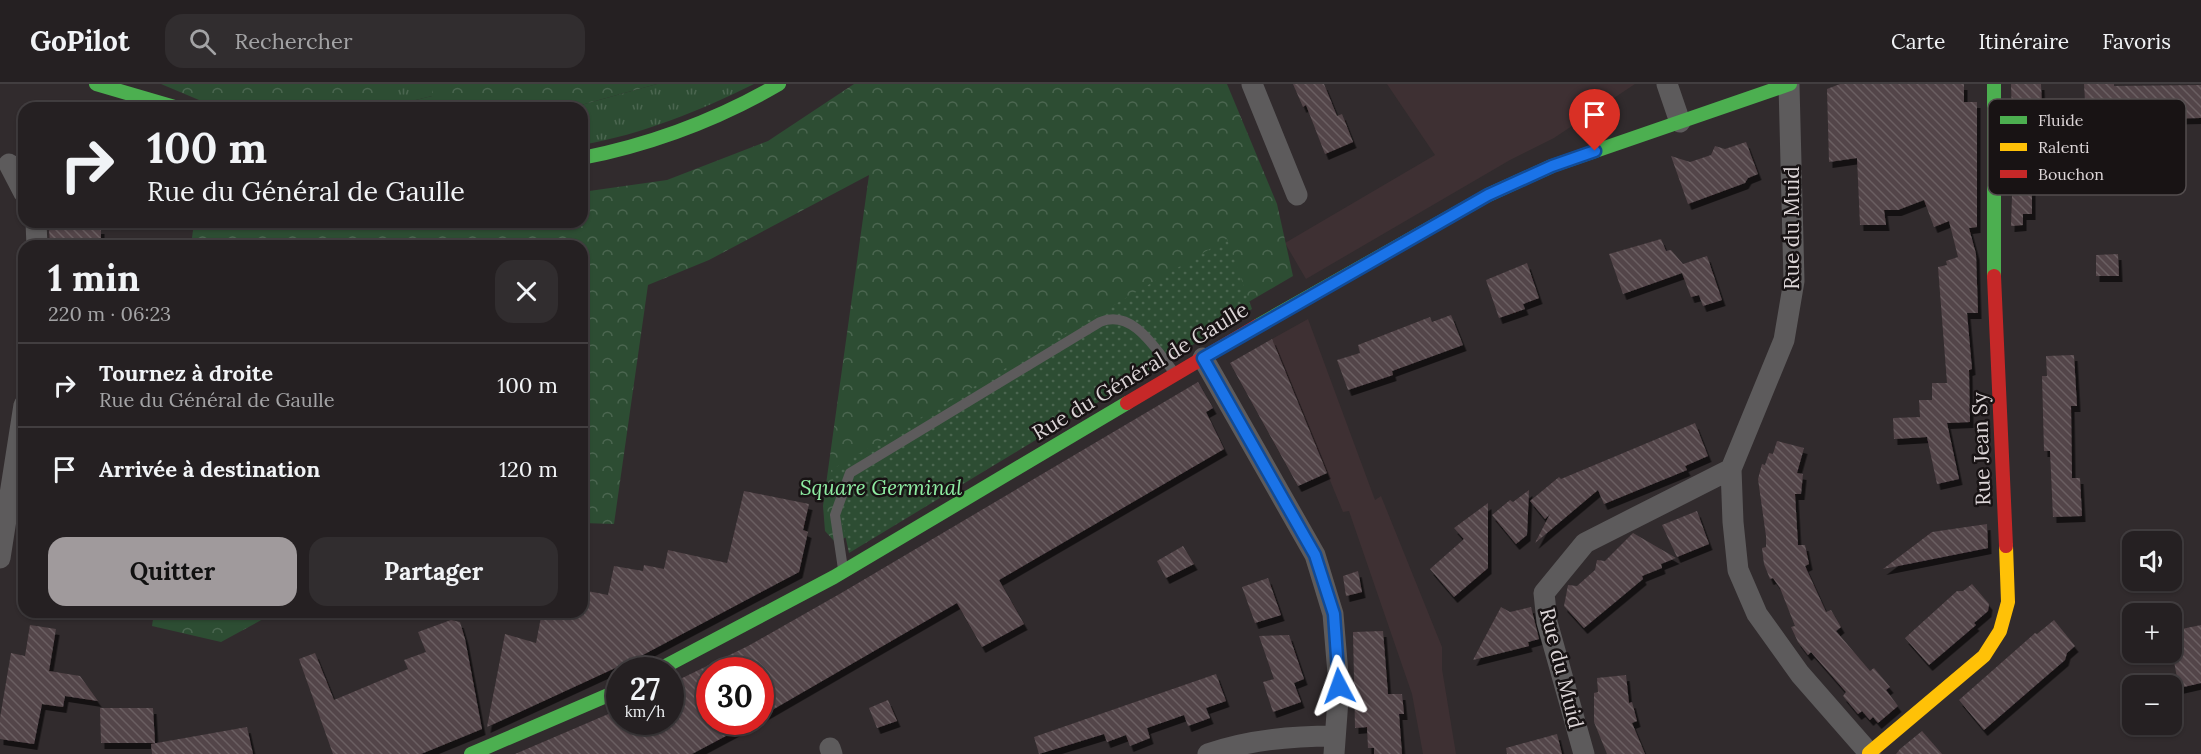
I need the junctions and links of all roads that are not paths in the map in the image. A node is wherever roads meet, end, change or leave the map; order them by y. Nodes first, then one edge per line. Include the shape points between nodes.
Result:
1 (96, 84) edge
2 (130, 84) edge
3 (779, 84) edge
4 (1252, 84) edge
5 (1667, 84) edge
6 (1789, 84) edge
7 (1994, 84) edge
8 (1994, 99) edge
9 (156, 100) junction
10 (162, 102) edge
11 (1680, 122) junction
12 (588, 157) edge
13 (9, 164) dead end
14 (18, 181) edge
15 (1298, 195) dead end
16 (1995, 195) edge
17 (1203, 358) junction
18 (1176, 374) junction
19 (18, 443) edge
20 (1731, 470) junction
21 (0, 558) edge
22 (843, 571) junction
23 (682, 657) edge
24 (606, 696) edge
25 (1334, 745) edge
26 (471, 754) edge
27 (1208, 754) edge
28 (1584, 754) edge
29 (1870, 754) edge

1 - 9 street
2 - 9 street
3 - 12 street via 726,113 669,137
4 - 15 street
5 - 11 street
6 - 11 street, Rue du Général de Gaulle
6 - 20 street, Rue du Muid via 1794,281 1784,340
7 - 8 street, Rue Jean Sy
9 - 10 street
11 - 17 street, Rue du Général de Gaulle via 1552,166 1488,195
13 - 14 street
16 - 29 street, Rue Jean Sy via 1993,257 2008,602 2000,631 1984,656
17 - 18 street, Rue du Général de Gaulle
17 - 25 street via 1315,555 1334,614 1339,686
18 - 22 street, Rue du Général de Gaulle
18 - 22 lane via 1127,321 1108,318 1100,322 850,473 835,515
19 - 21 street
20 - 28 street, Rue du Muid via 1585,543 1544,593 1547,622
20 - 29 street, Rue du Muid via 1738,570 1757,614 1800,674
22 - 23 street, Rue du Général de Gaulle
24 - 26 street
25 - 27 street via 1300,736

